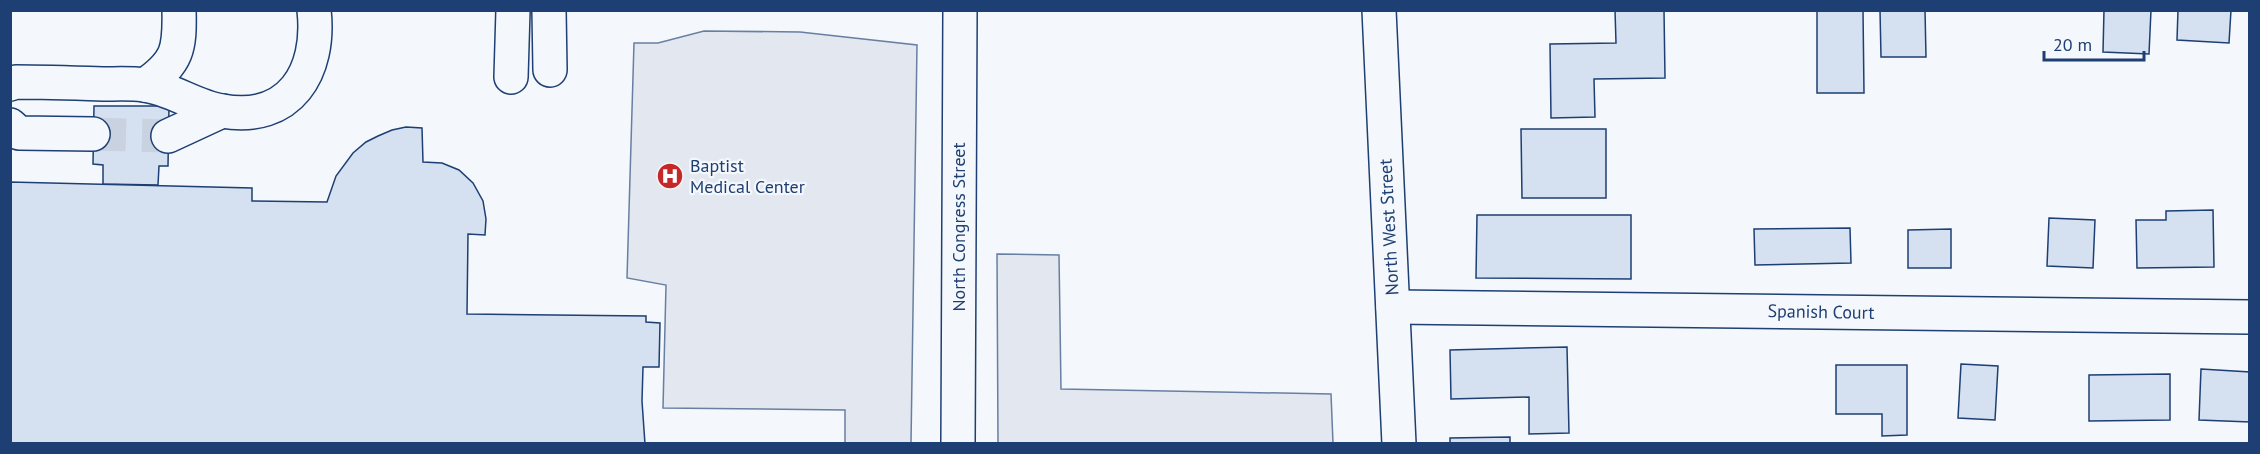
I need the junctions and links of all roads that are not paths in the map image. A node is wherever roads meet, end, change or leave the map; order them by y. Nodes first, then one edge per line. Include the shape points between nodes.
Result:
1 (179, 10) edge
2 (314, 10) edge
3 (513, 10) edge
4 (549, 10) edge
5 (960, 10) edge
6 (1379, 10) edge
7 (550, 70) dead end
8 (511, 77) dead end
9 (10, 84) edge
10 (145, 85) junction
11 (222, 111) junction
12 (10, 125) edge
13 (93, 134) tunnel mouth
14 (168, 136) tunnel mouth
15 (1393, 307) junction
16 (2250, 317) edge
17 (958, 444) edge
18 (1399, 444) edge

1 - 10 street via 180,41 172,60
2 - 11 street via 311,61 304,79 287,99 253,112
3 - 8 street
4 - 7 street
5 - 17 street, North Congress Street
6 - 15 street, North West Street
9 - 10 street
10 - 11 street
11 - 14 street
12 - 13 street via 19,133
15 - 16 street, Spanish Court
15 - 18 street, North West Street

